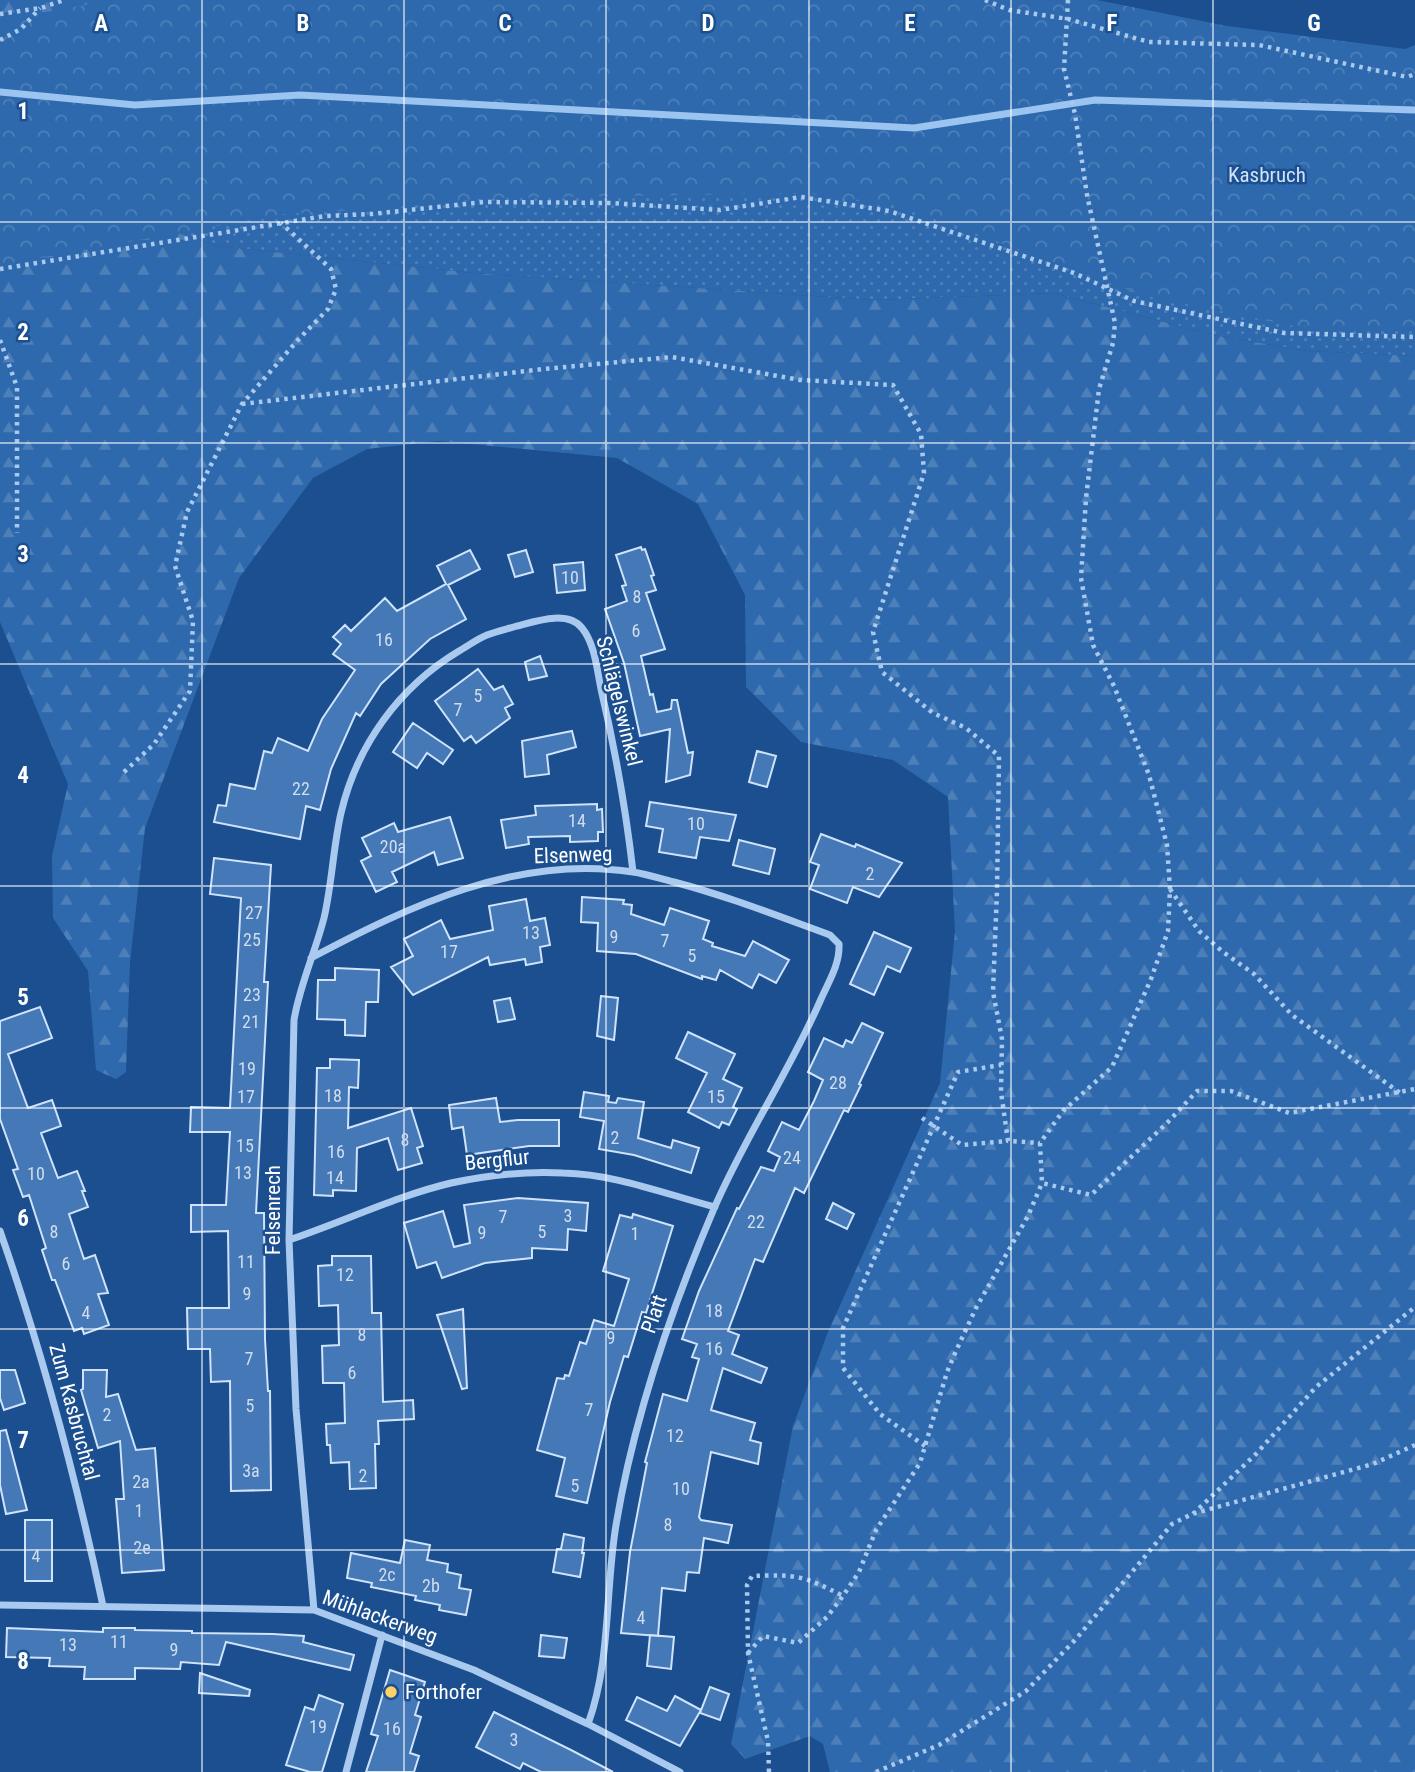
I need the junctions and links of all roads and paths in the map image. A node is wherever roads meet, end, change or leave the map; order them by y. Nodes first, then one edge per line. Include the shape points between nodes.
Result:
1 (64, 0) edge
2 (985, 0) edge
3 (1068, 0) edge
4 (41, 8) junction
5 (0, 14) edge
6 (1068, 19) junction
7 (0, 40) edge
8 (1415, 74) edge
9 (281, 223) junction
10 (0, 269) edge
11 (1107, 287) junction
12 (1415, 337) edge
13 (0, 340) edge
14 (242, 404) junction
15 (17, 533) dead end
16 (124, 772) dead end
17 (340, 816) joint
18 (633, 872) junction
19 (1170, 889) junction
20 (839, 944) joint
21 (311, 958) junction
22 (1001, 1065) junction
23 (1415, 1089) edge
24 (1401, 1093) junction
25 (922, 1118) dead end
26 (934, 1127) junction
27 (1008, 1141) junction
28 (1040, 1143) junction
29 (1042, 1183) junction
30 (715, 1207) junction
31 (0, 1231) edge
32 (289, 1240) junction
33 (1415, 1307) edge
34 (1415, 1445) edge
35 (925, 1446) junction
36 (1192, 1514) junction
37 (843, 1597) junction
38 (0, 1605) edge
39 (103, 1606) junction
40 (314, 1610) junction
41 (382, 1635) junction
42 (748, 1653) junction
43 (588, 1724) junction
44 (346, 1772) edge
45 (680, 1772) edge
46 (769, 1772) edge
47 (876, 1772) edge

1 - 4 path
2 - 6 path via 1009,10
3 - 6 path
4 - 5 path
4 - 7 path via 21,29
6 - 8 path via 1149,42 1259,45 1408,78
6 - 11 path via 1064,69
9 - 10 path
9 - 11 path via 484,202 720,210 801,197 889,211
9 - 14 path via 331,269 336,289 328,309
11 - 12 path via 1134,301 1284,333
11 - 19 path via 1115,323 1099,389 1081,578 1093,645 1149,775 1167,845
13 - 15 path via 17,387
14 - 16 path via 187,512 174,566 193,621 190,691 154,744
14 - 22 path via 672,357 800,380 893,384 921,434 924,473 873,632 882,672 933,713 966,728 999,756 993,992 1002,1039
17 - 18 street, Schlägelswinkel via 363,750 416,682 486,635 540,620 566,619 582,627 593,651 611,730
17 - 21 street, Felsenrech via 324,918
18 - 20 street, Elsenweg via 711,892 830,935
18 - 21 street, Elsenweg via 547,870 493,880 418,904
19 - 24 path via 1199,931 1254,974 1292,1015
19 - 28 path via 1168,932 1112,1067 1063,1111
20 - 30 street, Platt via 839,957 813,1018
21 - 32 street, Felsenrech via 294,1020
22 - 26 path via 958,1072
22 - 27 path
23 - 24 path
24 - 29 path via 1289,1112 1231,1091 1197,1091 1091,1195
25 - 26 path
26 - 27 path via 962,1146
26 - 35 path via 844,1328 843,1368 880,1414
27 - 28 path
28 - 29 path
29 - 35 path via 966,1330 947,1373
30 - 32 street, Bergflur via 625,1181 565,1173 507,1174 450,1184
30 - 43 street, Platt via 668,1326 630,1458 616,1526 600,1684
31 - 39 street, Zum Kasbruchtal via 52,1391
32 - 40 street, Felsenrech via 296,1409
33 - 36 path via 1316,1387 1256,1454
34 - 36 path via 1373,1464
35 - 37 path via 920,1463 876,1530
36 - 47 path via 1172,1524 1026,1691 939,1745
37 - 42 path via 798,1643 763,1636
37 - 42 path via 807,1578 752,1576 747,1585
38 - 39 street, Mühlackerweg
39 - 40 street, Mühlackerweg
40 - 41 street, Mühlackerweg
41 - 43 street, Mühlackerweg via 474,1670
41 - 44 street
42 - 46 path via 768,1741
43 - 45 street, Mühlackerweg

